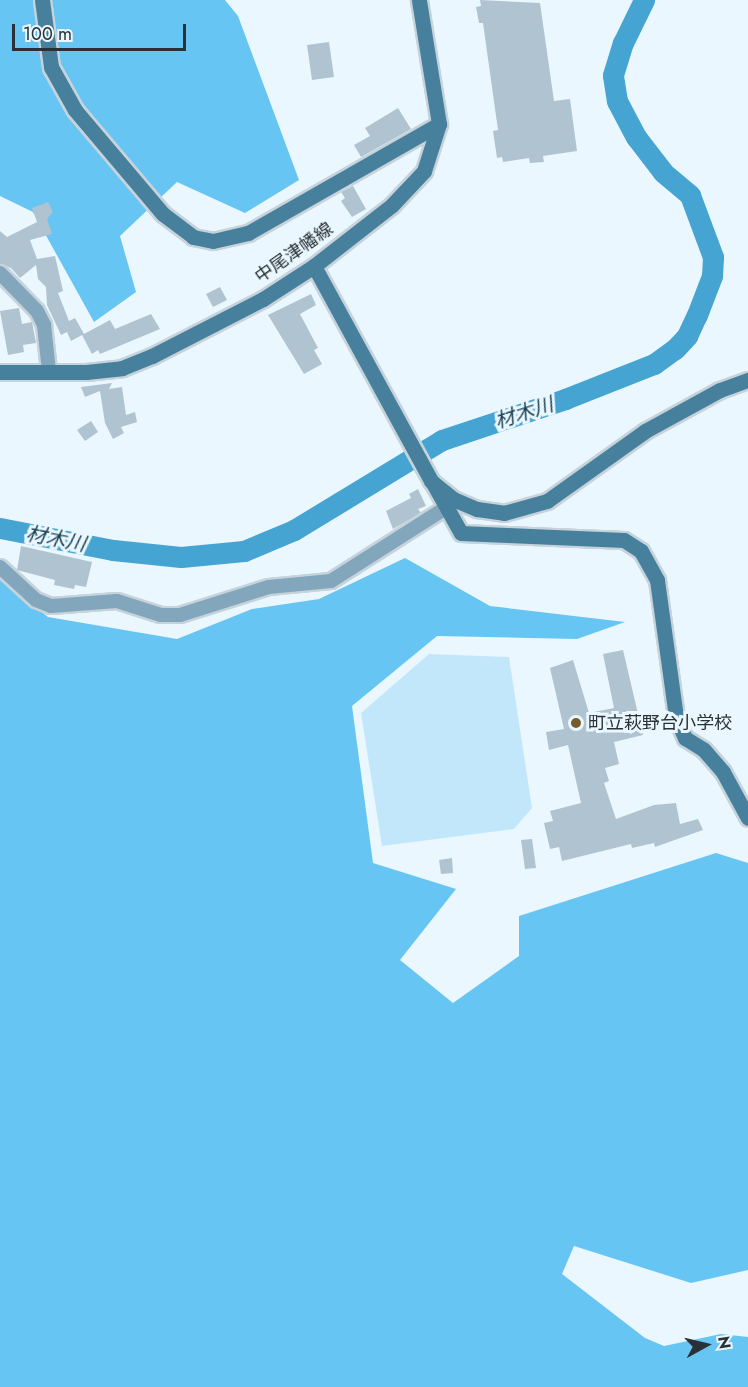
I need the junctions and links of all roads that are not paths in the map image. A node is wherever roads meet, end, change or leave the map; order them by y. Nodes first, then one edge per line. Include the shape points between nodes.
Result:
1 (42, 0) edge
2 (419, 0) edge
3 (440, 124) junction
4 (314, 266) junction
5 (0, 273) edge
6 (49, 371) junction
7 (0, 372) edge
8 (748, 380) edge
9 (431, 481) junction
10 (444, 509) junction
11 (0, 567) edge
12 (748, 818) edge

1 - 3 street via 51,67 75,110 163,214 193,237 213,241 248,232
2 - 3 street, 中尾津幡線
3 - 4 street, 中尾津幡線 via 424,171 392,205
4 - 6 street, 中尾津幡線 via 262,299 122,368
4 - 9 street
5 - 6 street via 38,310 44,325
6 - 7 street, 中尾津幡線
8 - 9 street via 720,390 645,431 547,501 495,512 453,499
9 - 10 street
10 - 11 street via 330,580 269,587 180,615 161,615 117,601 51,606 28,594
10 - 12 street via 461,533 564,541 624,540 641,550 657,580 676,717 685,738 704,750 723,772

